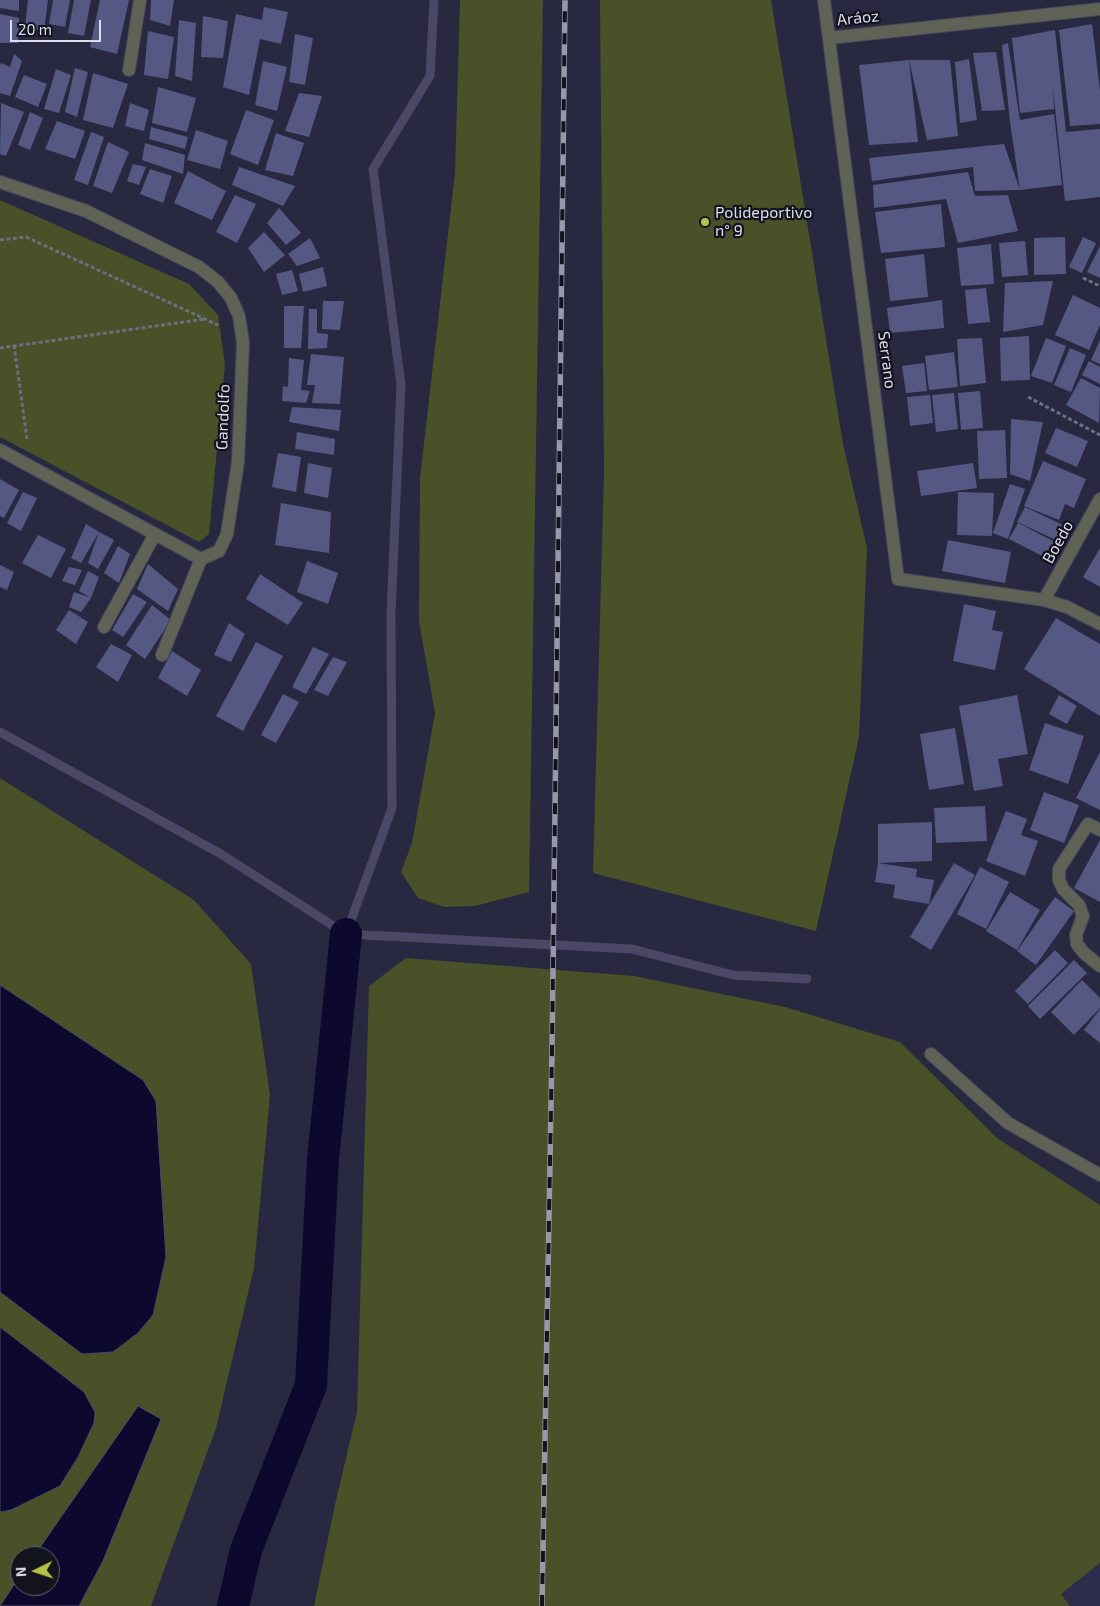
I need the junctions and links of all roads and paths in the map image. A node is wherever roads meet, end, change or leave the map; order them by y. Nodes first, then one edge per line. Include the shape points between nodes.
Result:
1 (140, 0) edge
2 (824, 0) edge
3 (1100, 9) edge
4 (829, 38) junction
5 (129, 70) dead end
6 (0, 182) edge
7 (0, 240) edge
8 (1082, 278) dead end
9 (1100, 286) edge
10 (205, 319) junction
11 (242, 335) junction
12 (14, 345) junction
13 (0, 348) edge
14 (1028, 397) dead end
15 (1100, 435) edge
16 (0, 450) edge
17 (31, 467) junction
18 (1100, 500) edge
19 (155, 534) junction
20 (201, 559) junction
21 (1044, 600) junction
22 (1100, 624) edge
23 (104, 627) dead end
24 (162, 655) dead end
25 (1100, 830) edge
26 (1100, 966) edge
27 (931, 1054) dead end
28 (1100, 1175) edge

1 - 5 street
2 - 4 street, Serrano
3 - 4 street, Aráoz
4 - 21 street, Serrano via 898,578
6 - 11 street, Gandolfo via 86,211 198,267 218,282 231,298 239,316
7 - 10 path via 26,238
8 - 9 path
10 - 11 path
10 - 12 path
11 - 20 street, Gandolfo via 238,462 227,534 219,551
12 - 13 path
12 - 17 path
14 - 15 path
16 - 17 street
17 - 19 street
18 - 21 street, Boedo
19 - 20 street
19 - 23 street
20 - 24 street
21 - 22 street via 1067,606
25 - 26 street via 1088,824 1058,869 1063,889 1079,905 1083,916 1076,935 1077,944
27 - 28 street via 1008,1123

